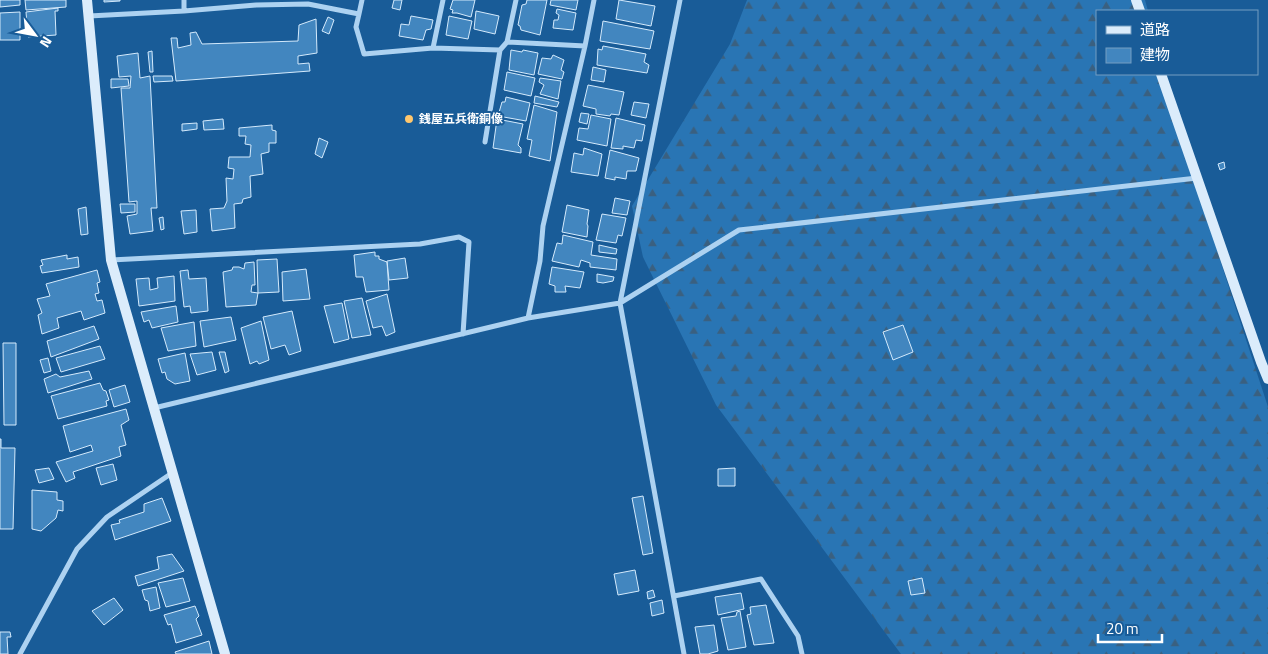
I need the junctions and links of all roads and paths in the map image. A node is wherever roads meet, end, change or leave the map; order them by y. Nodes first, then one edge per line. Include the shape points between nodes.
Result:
1 (87, 0) edge
2 (184, 0) edge
3 (362, 0) edge
4 (443, 0) edge
5 (516, 0) edge
6 (594, 0) edge
7 (680, 0) edge
8 (184, 10) junction
9 (359, 14) junction
10 (89, 16) junction
11 (507, 42) junction
12 (586, 46) junction
13 (433, 48) junction
14 (500, 50) junction
15 (1162, 75) edge
16 (486, 142) dead end
17 (1198, 178) junction
18 (111, 260) junction
19 (620, 303) junction
20 (528, 318) junction
21 (463, 334) junction
22 (1268, 379) edge
23 (154, 408) junction
24 (173, 472) junction
25 (674, 596) junction
26 (20, 654) edge
27 (225, 654) edge
28 (684, 654) edge
29 (802, 654) edge

1 - 10 street
2 - 8 street
3 - 9 street
4 - 13 street
5 - 11 street
6 - 12 street
7 - 19 street
8 - 9 street via 308,4
8 - 10 street
9 - 13 street via 356,27 364,54
10 - 18 street
11 - 12 street
11 - 14 street
12 - 20 street via 543,226 540,261
13 - 14 street
14 - 16 street
15 - 17 street
17 - 19 street via 739,230
17 - 22 street
18 - 21 street via 420,244 459,238 469,242
18 - 23 street
19 - 20 street
19 - 25 street
20 - 21 street
21 - 23 street
23 - 24 street
24 - 26 street via 107,517 77,549
24 - 27 street
25 - 28 street
25 - 29 street via 761,579 798,636

